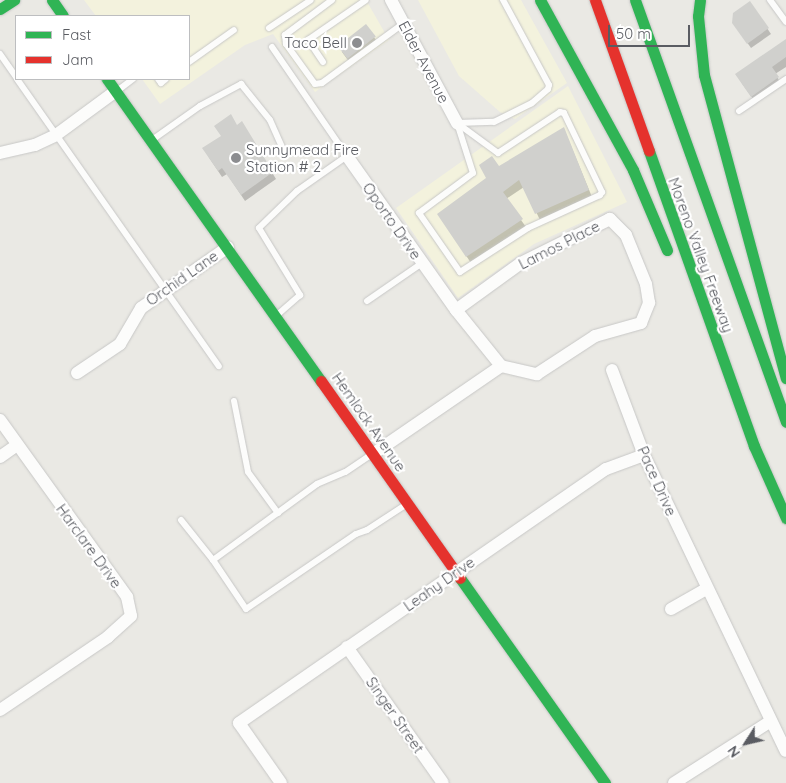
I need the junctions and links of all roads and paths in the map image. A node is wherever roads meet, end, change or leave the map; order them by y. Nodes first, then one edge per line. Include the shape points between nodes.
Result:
1 (14, 0) edge
2 (52, 0) edge
3 (311, 0) edge
4 (332, 0) edge
5 (392, 0) edge
6 (502, 0) edge
7 (540, 0) edge
8 (595, 0) edge
9 (635, 0) edge
10 (700, 0) edge
11 (770, 0) edge
12 (363, 1) edge
13 (0, 10) edge
14 (62, 15) edge
15 (786, 22) edge
16 (404, 23) junction
17 (270, 28) dead end
18 (234, 30) dead end
19 (272, 47) dead end
20 (0, 54) edge
21 (190, 61) edge
22 (323, 62) dead end
23 (15, 75) edge
24 (786, 79) edge
25 (18, 80) edge
26 (108, 80) edge
27 (132, 80) edge
28 (116, 91) junction
29 (739, 112) dead end
30 (457, 123) junction
31 (56, 135) junction
32 (151, 140) junction
33 (282, 147) dead end
34 (0, 153) edge
35 (348, 156) junction
36 (228, 247) junction
37 (671, 259) dead end
38 (422, 263) junction
39 (166, 289) junction
40 (686, 294) dead end
41 (367, 301) dead end
42 (456, 310) junction
43 (276, 316) junction
44 (220, 366) dead end
45 (501, 366) junction
46 (612, 370) dead end
47 (77, 373) dead end
48 (786, 378) edge
49 (234, 401) dead end
50 (0, 420) edge
51 (786, 422) edge
52 (17, 445) junction
53 (754, 446) junction
54 (373, 454) junction
55 (644, 454) junction
56 (0, 457) edge
57 (407, 503) junction
58 (278, 513) junction
59 (786, 518) edge
60 (181, 520) dead end
61 (213, 560) junction
62 (455, 573) junction
63 (706, 589) junction
64 (671, 609) dead end
65 (348, 647) junction
66 (0, 710) edge
67 (771, 721) junction
68 (786, 751) edge
69 (281, 783) edge
70 (443, 783) edge
71 (605, 783) edge
72 (674, 783) edge

1 - 13 main road
2 - 14 main road
3 - 17 lane
4 - 16 lane via 285,35 286,44 315,84 322,83
5 - 16 street, Elder Avenue
6 - 30 lane via 549,85 548,89 532,103 494,122
7 - 37 main road via 633,170
8 - 53 main road, Moreno Valley Freeway
9 - 51 main road, Moreno Valley Freeway
10 - 48 main road via 698,16 704,75
11 - 15 lane
12 - 22 lane via 308,40
16 - 30 street, Elder Avenue
18 - 21 lane
19 - 35 lane, Oporto Drive
20 - 23 lane
24 - 29 lane
25 - 31 lane
26 - 28 main road, Hemlock Avenue
27 - 28 lane
28 - 31 street
28 - 32 main road, Hemlock Avenue
30 - 30 lane via 473,173 419,213 460,272 528,228 602,192 564,112 498,154
31 - 34 street via 35,145
31 - 39 lane
32 - 33 lane via 200,106 241,84 270,120
32 - 36 main road, Hemlock Avenue
35 - 38 street, Oporto Drive
35 - 43 lane via 297,190 259,228 300,295
36 - 39 street, Orchid Lane
36 - 43 main road, Hemlock Avenue
38 - 41 lane
38 - 42 street, Oporto Drive
39 - 44 lane
39 - 47 street, Orchid Lane via 141,308 120,344
40 - 53 main road
42 - 45 street, Oporto Drive
42 - 45 street, Lamos Place via 520,263 566,238 610,219 626,235 646,284 649,303 641,323 595,336 537,374
43 - 54 main road, Hemlock Avenue
45 - 54 street
46 - 55 street, Pace Drive
49 - 58 lane via 248,472
50 - 52 street, Harclare Drive
52 - 56 street
52 - 66 street, Harclare Drive via 126,597 131,616 108,637
53 - 59 main road, Moreno Valley Freeway
54 - 57 main road, Hemlock Avenue
54 - 58 lane via 345,472 317,484
55 - 62 street, Leahy Drive via 606,468
55 - 63 street, Pace Drive
57 - 61 lane via 246,609
57 - 62 main road, Hemlock Avenue
58 - 61 lane
60 - 61 lane
62 - 65 street, Leahy Drive
62 - 71 main road, Hemlock Avenue
63 - 64 street
63 - 67 street, Pace Drive
65 - 69 street, Leahy Drive via 239,723
65 - 70 street, Singer Street
67 - 68 street, Pace Drive
67 - 72 street

